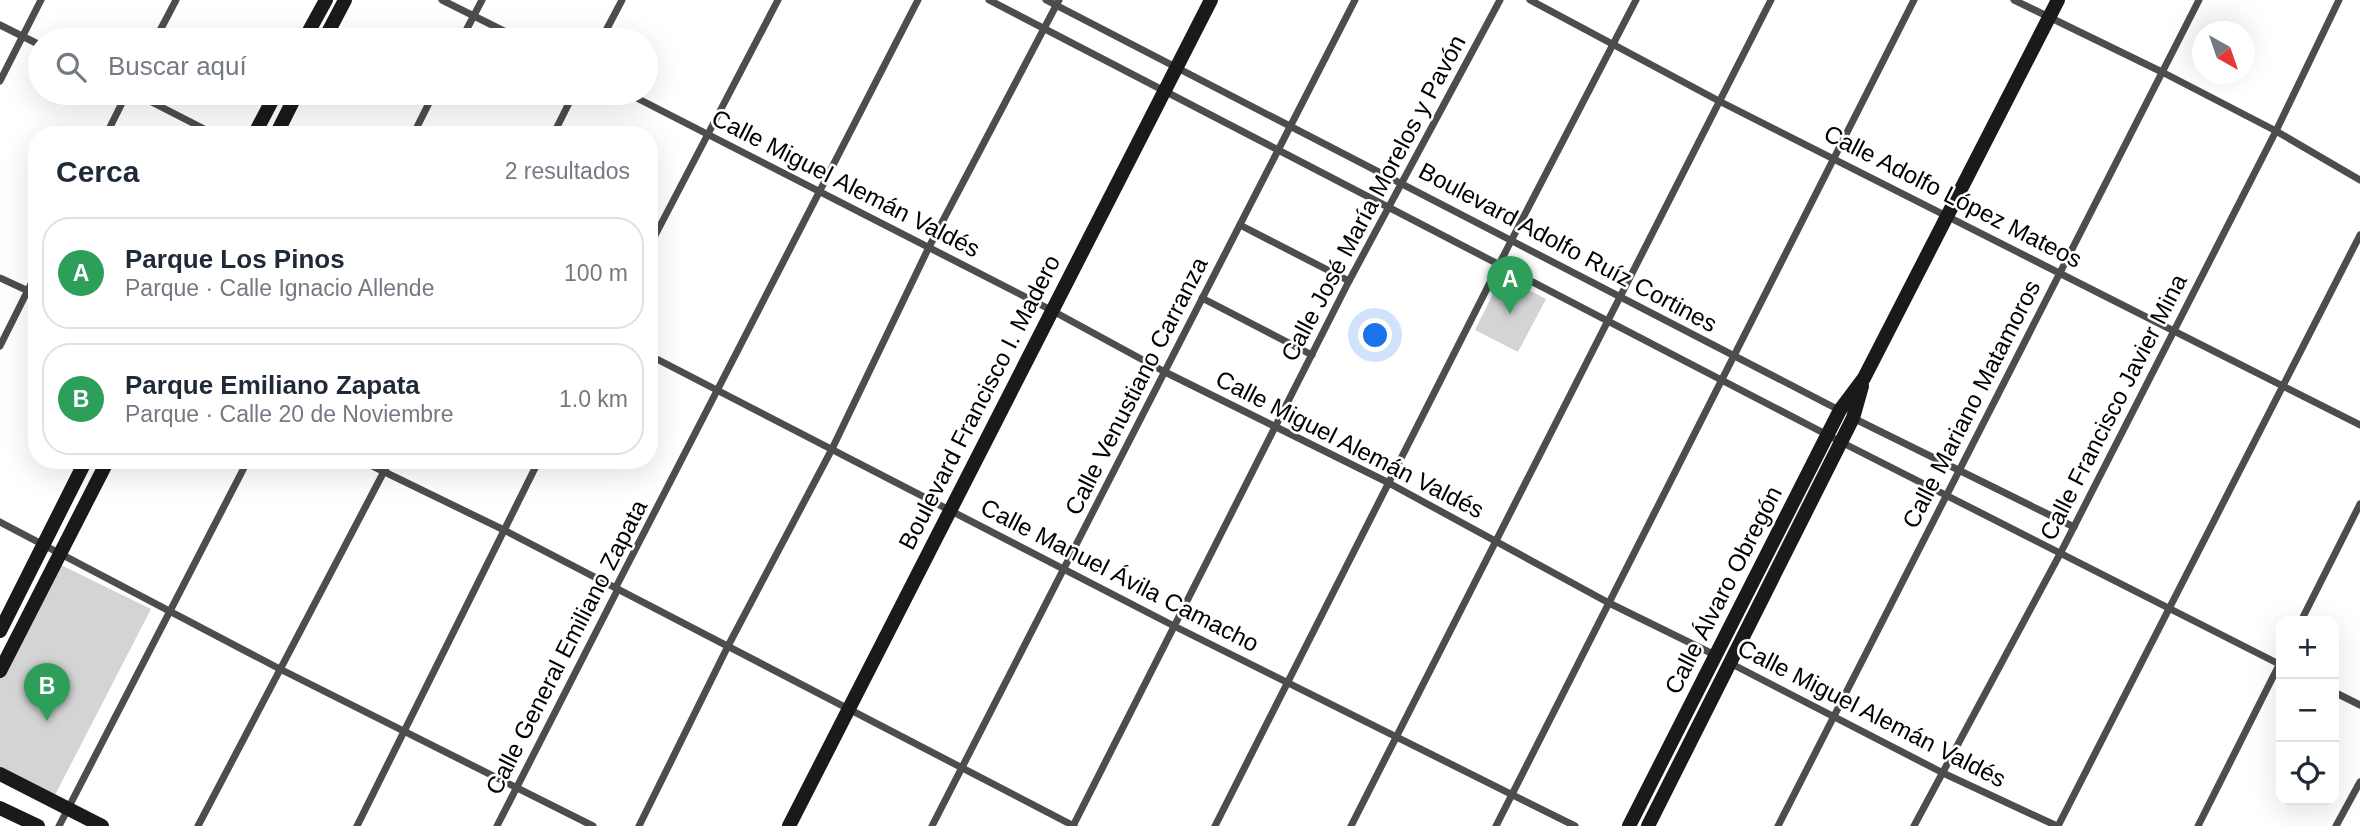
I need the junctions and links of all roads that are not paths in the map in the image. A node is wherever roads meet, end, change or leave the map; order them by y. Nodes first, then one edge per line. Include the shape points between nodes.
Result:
1 (41, 0) edge
2 (176, 0) edge
3 (326, 0) edge
4 (345, 0) edge
5 (442, 0) edge
6 (482, 0) edge
7 (622, 0) edge
8 (778, 0) edge
9 (918, 0) edge
10 (989, 0) edge
11 (1046, 0) edge
12 (1211, 0) edge
13 (1355, 0) edge
14 (1500, 0) edge
15 (1530, 0) edge
16 (1636, 0) edge
17 (1772, 0) edge
18 (1914, 0) edge
19 (2014, 0) edge
20 (2057, 0) edge
21 (2199, 0) edge
22 (2339, 0) edge
23 (1058, 3) edge
24 (473, 16) junction
25 (2048, 18) junction
26 (0, 25) edge
27 (161, 28) edge
28 (311, 28) edge
29 (330, 28) edge
30 (467, 28) edge
31 (498, 28) edge
32 (607, 28) edge
33 (1044, 29) junction
34 (23, 36) junction
35 (28, 39) edge
36 (1614, 44) junction
37 (1178, 67) junction
38 (2164, 73) junction
39 (0, 80) edge
40 (1165, 91) junction
41 (1718, 101) junction
42 (121, 105) edge
43 (157, 105) edge
44 (270, 105) edge
45 (291, 105) edge
46 (428, 105) edge
47 (568, 105) edge
48 (650, 105) edge
49 (110, 126) edge
50 (198, 126) edge
51 (259, 126) edge
52 (280, 126) edge
53 (418, 126) edge
54 (557, 126) edge
55 (1291, 126) junction
56 (2276, 131) junction
57 (709, 134) junction
58 (1279, 149) junction
59 (1834, 157) junction
60 (2360, 180) edge
61 (1404, 183) junction
62 (820, 191) junction
63 (1390, 208) junction
64 (1948, 215) junction
65 (1240, 225) junction
66 (658, 230) edge
67 (2360, 235) edge
68 (1511, 241) junction
69 (929, 247) junction
70 (1499, 264) junction
71 (2060, 273) junction
72 (0, 278) edge
73 (1349, 281) junction
74 (27, 291) joint
75 (1622, 297) junction
76 (1202, 298) junction
77 (1051, 310) junction
78 (1610, 321) junction
79 (2174, 330) junction
80 (0, 346) edge
81 (1312, 355) junction
82 (1734, 355) junction
83 (658, 360) edge
84 (1165, 372) junction
85 (1864, 377) junction
86 (1722, 379) junction
87 (2285, 386) junction
88 (718, 390) junction
89 (1840, 410) junction
90 (1853, 418) junction
91 (1275, 425) junction
92 (2360, 425) edge
93 (1834, 438) junction
94 (832, 449) junction
95 (82, 469) edge
96 (104, 469) edge
97 (243, 469) edge
98 (378, 469) edge
99 (386, 469) edge
100 (534, 469) edge
101 (1958, 471) junction
102 (384, 472) junction
103 (1387, 482) junction
104 (1945, 495) junction
105 (2360, 505) edge
106 (949, 509) junction
107 (0, 522) edge
108 (2074, 527) junction
109 (504, 530) junction
110 (1498, 542) junction
111 (45, 543) junction
112 (62, 552) junction
113 (2060, 554) junction
114 (1063, 569) junction
115 (618, 589) junction
116 (1609, 603) junction
117 (2171, 608) junction
118 (170, 611) junction
119 (2304, 616) edge
120 (1174, 626) junction
121 (0, 631) edge
122 (728, 646) junction
123 (1716, 655) junction
124 (2276, 660) edge
125 (1730, 663) junction
126 (278, 668) junction
127 (0, 671) edge
128 (2276, 673) edge
129 (1288, 681) junction
130 (2339, 694) edge
131 (2360, 705) edge
132 (849, 708) junction
133 (1833, 717) junction
134 (405, 730) junction
135 (1398, 735) junction
136 (961, 768) junction
137 (1943, 773) junction
138 (0, 774) edge
139 (2360, 782) edge
140 (517, 787) junction
141 (1512, 793) junction
142 (0, 808) edge
143 (68, 808) junction
144 (38, 826) edge
145 (59, 826) edge
146 (102, 826) edge
147 (198, 826) edge
148 (357, 826) edge
149 (497, 826) edge
150 (593, 826) edge
151 (639, 826) edge
152 (789, 826) edge
153 (932, 826) edge
154 (1073, 826) edge
155 (1215, 826) edge
156 (1351, 826) edge
157 (1496, 826) edge
158 (1575, 826) edge
159 (1629, 826) edge
160 (1648, 826) edge
161 (1779, 826) edge
162 (1914, 826) edge
163 (2057, 826) edge
164 (2197, 826) edge
165 (2336, 826) edge

1 - 34 street
2 - 27 street
3 - 28 street
4 - 29 street
5 - 24 street
6 - 24 street
7 - 32 street
8 - 57 street
9 - 62 street, Calle General Emiliano Zapata
10 - 33 street, Boulevard Adolfo Ruíz Cortines
11 - 23 street, Boulevard Adolfo Ruíz Cortines
12 - 37 street, Boulevard Francisco I. Madero
13 - 55 street, Calle Venustiano Carranza
14 - 61 street, Calle José María Morelos y Pavón
15 - 36 street, Calle Adolfo López Mateos
16 - 36 street
17 - 41 street
18 - 59 street
19 - 25 street
20 - 25 street, Calle Álvaro Obregón
21 - 38 street, Calle Mariano Matamoros
22 - 56 street, Calle Francisco Javier Mina
23 - 33 street
23 - 37 street, Boulevard Adolfo Ruíz Cortines
24 - 30 street
24 - 31 street
25 - 38 street
25 - 64 street, Calle Álvaro Obregón
26 - 34 street
33 - 40 street, Boulevard Adolfo Ruíz Cortines
33 - 69 street
34 - 35 street
34 - 39 street
36 - 41 street, Calle Adolfo López Mateos
36 - 68 street
37 - 40 street, Boulevard Francisco I. Madero
37 - 55 street, Boulevard Adolfo Ruíz Cortines
38 - 56 street
38 - 71 street, Calle Mariano Matamoros
40 - 58 street, Boulevard Adolfo Ruíz Cortines
40 - 77 street, Boulevard Francisco I. Madero
41 - 59 street, Calle Adolfo López Mateos
41 - 75 street
42 - 49 street
43 - 50 street
44 - 51 street
45 - 52 street
46 - 53 street
47 - 54 street
48 - 57 street, Calle Miguel Alemán Valdés
55 - 58 street, Calle Venustiano Carranza
55 - 61 street, Boulevard Adolfo Ruíz Cortines
56 - 60 street
56 - 79 street, Calle Francisco Javier Mina
57 - 62 street, Calle Miguel Alemán Valdés
57 - 66 street
58 - 63 street, Boulevard Adolfo Ruíz Cortines
58 - 65 street, Calle Venustiano Carranza
59 - 64 street, Calle Adolfo López Mateos
59 - 82 street
61 - 63 street, Calle José María Morelos y Pavón
61 - 68 street, Boulevard Adolfo Ruíz Cortines
62 - 69 street, Calle Miguel Alemán Valdés
62 - 88 street, Calle General Emiliano Zapata
63 - 70 street, Boulevard Adolfo Ruíz Cortines
63 - 73 street, Calle José María Morelos y Pavón
64 - 71 street, Calle Adolfo López Mateos
64 - 85 street, Calle Álvaro Obregón
65 - 73 street
65 - 76 street, Calle Venustiano Carranza
67 - 87 street
68 - 70 street
68 - 75 street, Boulevard Adolfo Ruíz Cortines
69 - 77 street, Calle Miguel Alemán Valdés
69 - 94 street
70 - 78 street, Boulevard Adolfo Ruíz Cortines
70 - 103 street
71 - 79 street, Calle Adolfo López Mateos
71 - 101 street, Calle Mariano Matamoros
72 - 74 street
73 - 81 street, Calle José María Morelos y Pavón
74 - 80 street
75 - 78 street
75 - 82 street, Boulevard Adolfo Ruíz Cortines
76 - 81 street
76 - 84 street, Calle Venustiano Carranza
77 - 84 street, Calle Miguel Alemán Valdés
77 - 106 street, Boulevard Francisco I. Madero
78 - 86 street, Boulevard Adolfo Ruíz Cortines
78 - 110 street
79 - 87 street, Calle Adolfo López Mateos
79 - 108 street, Calle Francisco Javier Mina
81 - 91 street, Calle José María Morelos y Pavón
82 - 86 street
82 - 89 street, Boulevard Adolfo Ruíz Cortines
83 - 88 street, Calle Manuel Ávila Camacho
84 - 91 street, Calle Miguel Alemán Valdés
84 - 114 street, Calle Venustiano Carranza
85 - 89 street, Calle Álvaro Obregón
85 - 90 street, Calle Álvaro Obregón
86 - 93 street, Boulevard Adolfo Ruíz Cortines
86 - 116 street
87 - 92 street, Calle Adolfo López Mateos
87 - 117 street
88 - 94 street, Calle Manuel Ávila Camacho
88 - 115 street, Calle General Emiliano Zapata
89 - 90 street, Boulevard Adolfo Ruíz Cortines
89 - 93 street, Calle Álvaro Obregón
90 - 93 street, Calle Álvaro Obregón
90 - 101 street, Boulevard Adolfo Ruíz Cortines
91 - 103 street, Calle Miguel Alemán Valdés
91 - 120 street, Calle José María Morelos y Pavón
93 - 104 street, Boulevard Adolfo Ruíz Cortines
93 - 123 street, Calle Álvaro Obregón
93 - 125 street, Calle Álvaro Obregón
94 - 106 street, Calle Manuel Ávila Camacho
94 - 122 street
95 - 111 street
96 - 112 street
97 - 118 street
98 - 102 street
99 - 102 street
100 - 109 street
101 - 104 street, Calle Mariano Matamoros
101 - 108 street, Boulevard Adolfo Ruíz Cortines
102 - 109 street
102 - 126 street
103 - 110 street, Calle Miguel Alemán Valdés
103 - 129 street
104 - 113 street, Boulevard Adolfo Ruíz Cortines
104 - 133 street, Calle Mariano Matamoros
105 - 119 street
106 - 114 street, Calle Manuel Ávila Camacho
106 - 132 street, Boulevard Francisco I. Madero
107 - 111 street
108 - 113 street, Calle Francisco Javier Mina
109 - 115 street
109 - 134 street
110 - 116 street, Calle Miguel Alemán Valdés
110 - 135 street
111 - 112 street
111 - 121 street
112 - 118 street
112 - 127 street
113 - 117 street, Boulevard Adolfo Ruíz Cortines
113 - 137 street, Calle Francisco Javier Mina
114 - 120 street, Calle Manuel Ávila Camacho
114 - 136 street, Calle Venustiano Carranza
115 - 122 street
115 - 140 street, Calle General Emiliano Zapata
116 - 123 street, Calle Miguel Alemán Valdés
116 - 141 street
117 - 124 street, Boulevard Adolfo Ruíz Cortines
117 - 163 street
118 - 126 street
118 - 143 street
120 - 129 street, Calle Manuel Ávila Camacho
120 - 154 street, Calle José María Morelos y Pavón
122 - 132 street
122 - 151 street
123 - 125 street, Calle Miguel Alemán Valdés
123 - 159 street, Calle Álvaro Obregón
125 - 133 street, Calle Miguel Alemán Valdés
125 - 160 street, Calle Álvaro Obregón
126 - 134 street
126 - 147 street
128 - 164 street
129 - 135 street, Calle Manuel Ávila Camacho
129 - 155 street
130 - 131 street
132 - 136 street
132 - 152 street, Boulevard Francisco I. Madero
133 - 137 street, Calle Miguel Alemán Valdés
133 - 161 street, Calle Mariano Matamoros
134 - 140 street
134 - 148 street
135 - 141 street, Calle Manuel Ávila Camacho
135 - 156 street
136 - 153 street, Calle Venustiano Carranza
136 - 154 street
137 - 162 street, Calle Francisco Javier Mina
137 - 163 street, Calle Miguel Alemán Valdés
138 - 143 street
139 - 165 street
140 - 149 street, Calle General Emiliano Zapata
140 - 150 street
141 - 157 street
141 - 158 street, Calle Manuel Ávila Camacho
142 - 144 street
143 - 145 street
143 - 146 street

